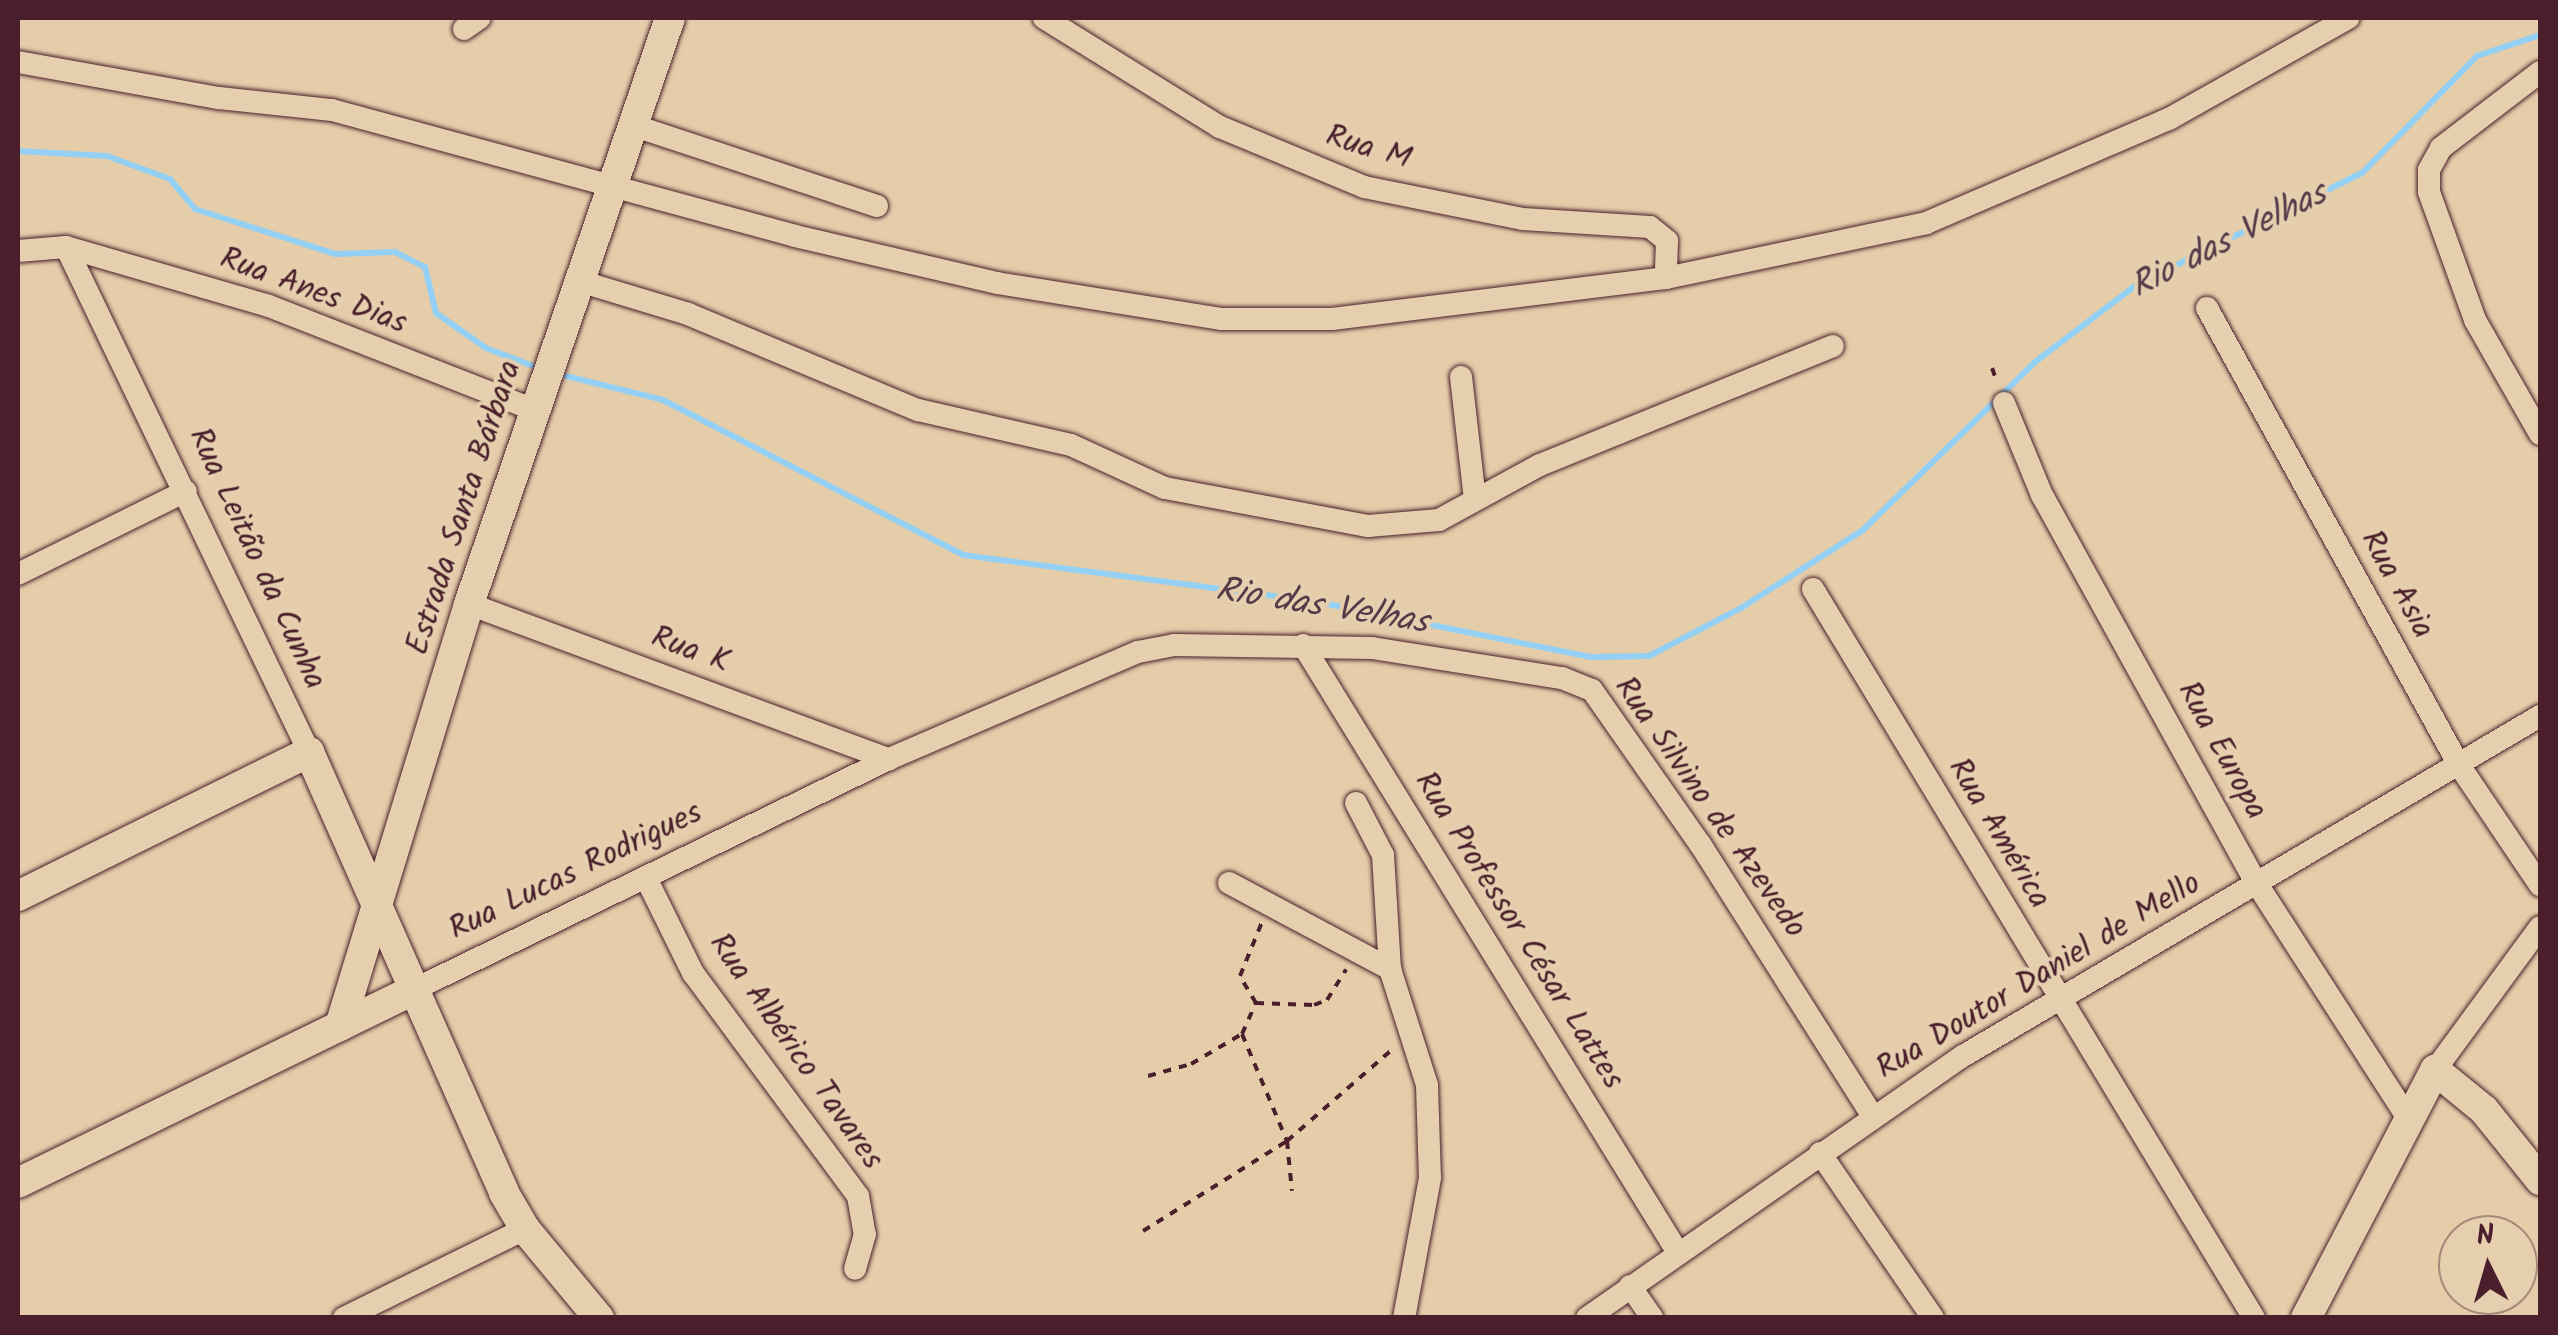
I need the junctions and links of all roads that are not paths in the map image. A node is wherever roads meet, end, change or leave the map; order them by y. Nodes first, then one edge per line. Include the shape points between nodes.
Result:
1 (670, 18) edge
2 (1044, 18) edge
3 (2348, 18) edge
4 (18, 62) edge
5 (2540, 72) edge
6 (632, 125) junction
7 (614, 186) junction
8 (877, 206) dead end
9 (66, 247) junction
10 (18, 250) edge
11 (1666, 278) junction
12 (580, 281) junction
13 (2207, 308) dead end
14 (1833, 346) dead end
15 (1461, 377) dead end
16 (2000, 392) road end
17 (536, 405) junction
18 (2540, 434) edge
19 (186, 491) junction
20 (1475, 499) junction
21 (18, 574) edge
22 (1813, 589) dead end
23 (469, 604) junction
24 (1174, 644) joint
25 (1303, 646) junction
26 (2540, 716) edge
27 (309, 752) junction
28 (890, 759) junction
29 (2459, 765) junction
30 (1356, 804) dead end
31 (646, 878) junction
32 (1229, 883) dead end
33 (2257, 884) junction
34 (2540, 885) edge
35 (18, 896) edge
36 (376, 904) junction
37 (2540, 926) edge
38 (1390, 969) junction
39 (410, 991) junction
40 (2060, 1001) junction
41 (340, 1026) junction
42 (2435, 1070) junction
43 (1872, 1115) junction
44 (2407, 1117) junction
45 (1820, 1153) junction
46 (2540, 1180) edge
47 (18, 1183) edge
48 (524, 1229) junction
49 (1677, 1251) junction
50 (854, 1269) dead end
51 (1630, 1286) junction
52 (344, 1318) edge
53 (598, 1318) edge
54 (1404, 1318) edge
55 (1587, 1318) edge
56 (1652, 1318) edge
57 (1933, 1318) edge
58 (2254, 1318) edge
59 (2306, 1318) edge

1 - 6 street, Estrada Santa Bárbara
2 - 11 street, Rua M via 1220,127 1364,187 1524,219 1650,227 1666,241
3 - 11 street via 2169,119 1993,199 1855,242
4 - 7 street via 219,98 332,110
5 - 18 street via 2441,148 2429,170 2428,192 2475,320
6 - 7 street, Estrada Santa Bárbara
6 - 8 street
7 - 11 street via 997,283 1222,319 1332,319
7 - 12 street, Estrada Santa Bárbara
9 - 10 street, Rua Anes Dias
9 - 17 street, Rua Anes Dias via 270,306
9 - 19 street, Rua Leitão da Cunha
12 - 17 street, Estrada Santa Bárbara
12 - 20 street via 688,314 918,410 1071,445 1165,488 1222,502 1402,528 1439,520
13 - 29 street, Rua Asia
14 - 20 street via 1576,450
15 - 20 street
16 - 33 street, Rua Europa via 2042,495
17 - 23 street, Estrada Santa Bárbara
19 - 21 street
19 - 27 street, Rua Leitão da Cunha
22 - 40 street, Rua América
23 - 28 street, Rua K
23 - 36 street, Estrada Santa Bárbara
24 - 25 street, Rua Silvino de Azevedo
24 - 28 street, Rua Lucas Rodrigues via 1086,673
25 - 43 street, Rua Silvino de Azevedo via 1372,648 1531,673 1592,690 1700,844
25 - 49 street, Rua Professor César Lattes
26 - 29 street, Rua Doutor Daniel de Mello
27 - 35 street
27 - 36 street, Rua Leitão da Cunha
28 - 31 street, Rua Lucas Rodrigues
29 - 33 street, Rua Doutor Daniel de Mello
29 - 34 street, Rua Asia
30 - 38 street via 1383,855
31 - 39 street, Rua Lucas Rodrigues
31 - 50 street, Rua Albérico Tavares via 693,974 858,1196 865,1234
32 - 38 street
33 - 40 street, Rua Doutor Daniel de Mello
33 - 44 street, Rua Europa
36 - 39 street, Rua Leitão da Cunha
36 - 41 street, Estrada Santa Bárbara
37 - 42 street
38 - 54 street via 1427,1085 1430,1178
39 - 41 street, Rua Lucas Rodrigues
39 - 48 street, Rua Leitão da Cunha
40 - 43 street, Rua Doutor Daniel de Mello
40 - 58 street, Rua América
41 - 47 street, Rua Lucas Rodrigues
42 - 44 street
42 - 46 street via 2484,1110
43 - 45 street, Rua Doutor Daniel de Mello
44 - 59 street
45 - 49 street, Rua Doutor Daniel de Mello
45 - 57 street
48 - 52 street
48 - 53 street, Rua Leitão da Cunha
49 - 51 street, Rua Doutor Daniel de Mello
51 - 55 street, Rua Doutor Daniel de Mello
51 - 56 street

